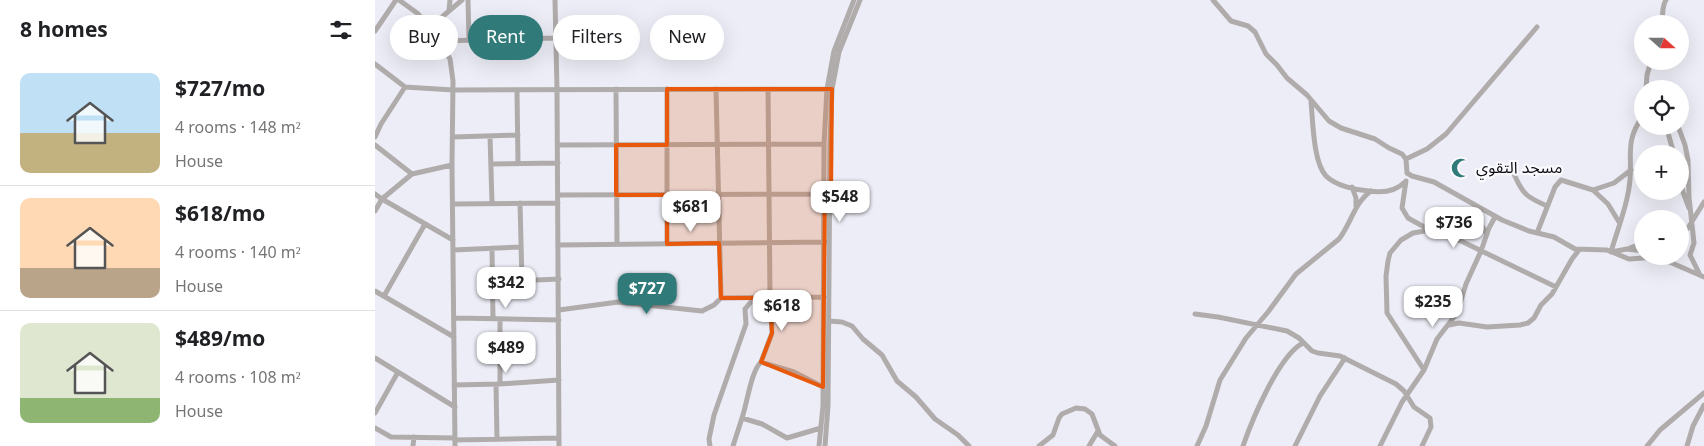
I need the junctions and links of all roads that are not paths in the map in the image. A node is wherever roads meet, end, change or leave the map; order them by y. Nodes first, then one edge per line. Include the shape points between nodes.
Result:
1 (397, 0) edge
2 (450, 0) edge
3 (462, 0) edge
4 (468, 0) edge
5 (555, 0) edge
6 (854, 0) edge
7 (860, 0) edge
8 (1213, 0) edge
9 (1666, 0) edge
10 (449, 11) junction
11 (419, 15) edge
12 (444, 15) edge
13 (468, 15) edge
14 (555, 15) edge
15 (1663, 15) edge
16 (1537, 27) dead end
17 (375, 32) edge
18 (450, 60) edge
19 (556, 60) edge
20 (375, 64) edge
21 (405, 87) junction
22 (829, 88) junction
23 (557, 89) junction
24 (616, 89) junction
25 (667, 89) junction
26 (716, 89) junction
27 (768, 89) junction
28 (453, 90) junction
29 (517, 90) junction
30 (1311, 100) junction
31 (1634, 129) edge
32 (518, 135) junction
33 (1681, 135) edge
34 (490, 136) junction
35 (375, 137) edge
36 (453, 137) junction
37 (717, 144) junction
38 (769, 144) junction
39 (824, 144) junction
40 (375, 145) edge
41 (558, 145) junction
42 (616, 145) junction
43 (667, 145) junction
44 (1406, 159) junction
45 (491, 164) junction
46 (518, 164) junction
47 (558, 164) junction
48 (452, 165) junction
49 (1631, 170) junction
50 (412, 174) junction
51 (1514, 174) dead end
52 (1409, 175) junction
53 (1406, 181) junction
54 (1352, 188) junction
55 (1593, 190) junction
56 (1371, 191) junction
57 (375, 194) edge
58 (718, 194) junction
59 (769, 194) junction
60 (828, 194) junction
61 (558, 195) junction
62 (616, 195) junction
63 (667, 195) junction
64 (382, 199) junction
65 (1686, 200) edge
66 (1704, 202) edge
67 (519, 203) junction
68 (558, 203) junction
69 (453, 204) junction
70 (492, 204) junction
71 (1547, 206) junction
72 (1480, 208) junction
73 (1356, 209) junction
74 (1690, 210) junction
75 (375, 211) edge
76 (1495, 217) junction
77 (1619, 222) junction
78 (1692, 223) junction
79 (425, 224) junction
80 (1689, 226) edge
81 (1431, 230) junction
82 (1537, 233) junction
83 (1487, 234) junction
84 (453, 240) junction
85 (825, 242) junction
86 (719, 243) junction
87 (770, 243) junction
88 (617, 244) junction
89 (667, 244) junction
90 (558, 245) junction
91 (1634, 246) edge
92 (521, 247) junction
93 (491, 248) junction
94 (1627, 249) junction
95 (453, 250) junction
96 (1579, 250) junction
97 (1634, 250) edge
98 (1481, 251) junction
99 (1611, 252) junction
100 (1634, 259) edge
101 (1675, 265) edge
102 (1702, 277) edge
103 (559, 280) junction
104 (522, 281) junction
105 (492, 282) junction
106 (1556, 287) junction
107 (375, 291) edge
108 (384, 296) junction
109 (824, 297) junction
110 (721, 298) junction
111 (754, 298) junction
112 (770, 298) junction
113 (559, 310) junction
114 (1195, 314) dead end
115 (454, 318) junction
116 (493, 319) junction
117 (500, 319) junction
118 (559, 320) junction
119 (829, 321) junction
120 (1257, 324) junction
121 (1449, 325) junction
122 (454, 337) junction
123 (1303, 343) junction
124 (375, 358) edge
125 (1345, 358) junction
126 (761, 362) junction
127 (1424, 370) junction
128 (399, 372) junction
129 (559, 380) junction
130 (498, 384) junction
131 (454, 385) junction
132 (823, 387) junction
133 (1704, 393) edge
134 (1407, 395) junction
135 (1704, 406) edge
136 (455, 407) junction
137 (375, 412) edge
138 (742, 418) junction
139 (375, 428) edge
140 (821, 428) junction
141 (1097, 431) junction
142 (414, 437) junction
143 (559, 438) junction
144 (494, 439) junction
145 (455, 441) edge
146 (413, 446) edge
147 (491, 446) edge
148 (559, 446) edge
149 (710, 446) edge
150 (733, 446) edge
151 (819, 446) edge
152 (825, 446) edge
153 (969, 446) edge
154 (1039, 446) edge
155 (1089, 446) edge
156 (1115, 446) edge
157 (1197, 446) edge
158 (1243, 446) edge
159 (1295, 446) edge
160 (1379, 446) edge
161 (1422, 446) edge
162 (1647, 446) edge
163 (1687, 446) edge

1 - 11 street
1 - 17 street
2 - 10 street
3 - 10 street
4 - 13 street
5 - 14 street
6 - 22 street via 834,51
7 - 22 street via 839,52
8 - 30 street via 1231,21 1252,28 1266,54
9 - 15 street
10 - 12 street
16 - 44 street via 1446,134 1427,149
18 - 28 street
19 - 23 street
20 - 21 street
21 - 28 street
21 - 35 street
22 - 27 street
22 - 39 street
22 - 60 street
23 - 24 street
23 - 29 street
23 - 41 street
24 - 25 street
24 - 42 street
25 - 26 street
25 - 43 street
26 - 27 street
26 - 37 street
27 - 38 street
28 - 29 street
28 - 36 street
29 - 32 street
30 - 44 street via 1335,125 1375,139
30 - 54 street via 1322,171 1332,181
31 - 49 street via 1629,150
32 - 34 street
32 - 46 street
33 - 74 street via 1688,160
34 - 36 street
34 - 45 street
36 - 48 street
37 - 38 street
37 - 43 street
37 - 58 street
38 - 39 street
38 - 59 street
39 - 60 street
40 - 50 street
41 - 42 street
41 - 47 street
42 - 43 street
42 - 62 street
43 - 63 street
44 - 52 street
45 - 46 street
45 - 70 street
46 - 47 street
47 - 61 street
48 - 50 street
48 - 69 street
49 - 55 street via 1614,184
49 - 77 street
50 - 64 street
51 - 71 street via 1525,195
52 - 53 street
52 - 72 street via 1434,182
53 - 56 street via 1395,189
53 - 81 street via 1403,212
54 - 56 street
54 - 73 street
55 - 71 street via 1561,180
55 - 77 street via 1608,204
56 - 73 street
57 - 64 street
58 - 59 street
58 - 63 street
58 - 86 street
59 - 60 street
59 - 87 street
60 - 85 street
60 - 119 street
61 - 62 street
61 - 68 street
62 - 63 street
62 - 88 street
63 - 89 street
64 - 75 street
64 - 79 street
65 - 74 street
66 - 78 street
67 - 68 street
67 - 70 street
67 - 92 street
68 - 90 street
69 - 70 street
69 - 84 street
71 - 82 street
72 - 76 street
72 - 83 street via 1479,222
73 - 120 street via 1339,239 1296,274
74 - 78 street
76 - 82 street
76 - 83 street
77 - 99 street
78 - 80 street
78 - 102 street via 1695,243 1690,255
79 - 84 street
79 - 108 street
81 - 98 street
81 - 127 street via 1413,233 1401,240 1391,253 1386,276 1387,313
82 - 96 street via 1554,237
83 - 98 street
84 - 95 street
85 - 87 street
85 - 109 street
86 - 87 street
86 - 89 street
86 - 110 street
87 - 112 street
88 - 89 street
88 - 90 street
90 - 103 street
91 - 94 street
92 - 93 street
92 - 104 street
93 - 95 street
93 - 105 street
94 - 97 street
94 - 99 street
95 - 115 street
96 - 99 street
96 - 106 street
98 - 106 street
98 - 121 street via 1457,313
99 - 100 street
101 - 102 street
103 - 104 street
103 - 113 street
104 - 105 street
105 - 116 street
106 - 121 street via 1534,318 1524,325
107 - 108 street
108 - 122 street
109 - 112 street
109 - 132 street
110 - 111 street
110 - 113 street via 702,311 618,302
111 - 112 street
111 - 149 street via 745,309 746,324 714,415
112 - 126 street via 772,333
113 - 118 street
114 - 120 street
115 - 116 street
115 - 122 street
116 - 117 street
117 - 118 street
117 - 130 street
118 - 129 street
119 - 152 street
119 - 153 street via 852,326 882,355 897,381
120 - 123 street via 1287,331
120 - 157 street via 1223,373
121 - 127 street via 1437,339
122 - 131 street
123 - 125 street via 1312,351
123 - 158 street via 1285,359 1257,411
124 - 128 street
125 - 134 street via 1396,384
125 - 159 street via 1320,396
126 - 132 street via 794,372
126 - 138 street
127 - 134 street
128 - 136 street
128 - 137 street
129 - 130 street
129 - 143 street
130 - 131 street
130 - 144 street
131 - 136 street
132 - 140 street
133 - 162 street via 1660,430
134 - 160 street
134 - 161 street via 1431,422
135 - 163 street
136 - 145 street
138 - 140 street via 762,424 787,438
138 - 150 street
139 - 142 street via 391,437
140 - 151 street
141 - 154 street via 1089,411 1071,409 1062,414 1053,435
141 - 155 street
141 - 156 street
142 - 145 street
142 - 146 street
143 - 144 street
143 - 148 street
144 - 145 street
144 - 147 street

